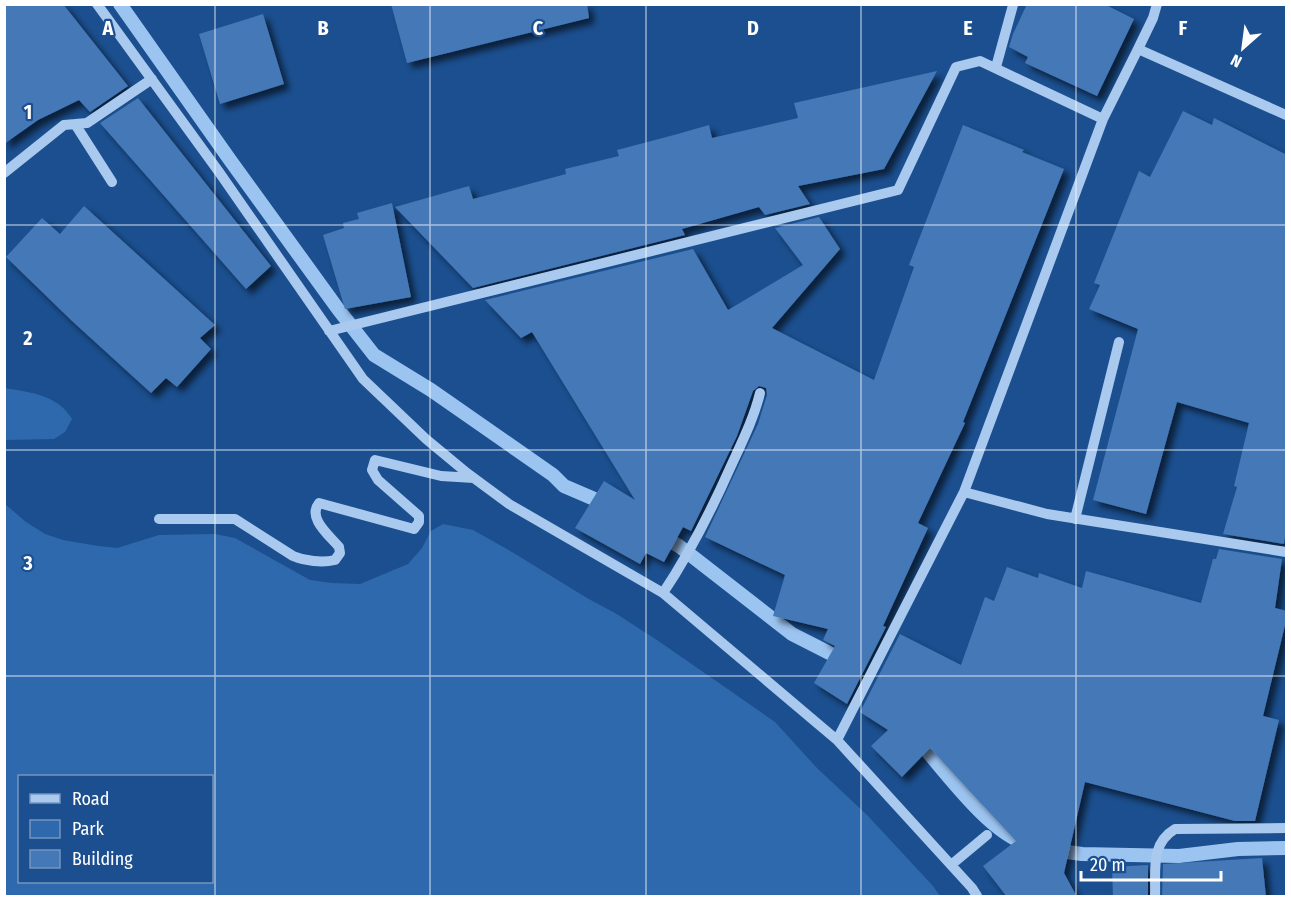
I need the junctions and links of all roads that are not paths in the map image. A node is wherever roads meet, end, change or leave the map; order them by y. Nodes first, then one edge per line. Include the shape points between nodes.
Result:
1 (98, 4) edge
2 (1156, 4) edge
3 (1012, 5) edge
4 (1138, 49) junction
5 (996, 67) junction
6 (152, 79) junction
7 (1287, 115) edge
8 (1103, 119) junction
9 (75, 124) junction
10 (4, 173) edge
11 (112, 182) dead end
12 (329, 331) junction
13 (1119, 342) dead end
14 (760, 393) dead end
15 (475, 478) junction
16 (964, 492) junction
17 (159, 519) dead end
18 (1075, 519) junction
19 (1287, 552) edge
20 (663, 593) junction
21 (837, 740) junction
22 (1287, 828) edge
23 (987, 835) dead end
24 (951, 865) junction
25 (977, 897) edge
26 (1155, 897) edge

1 - 6 street
2 - 4 street
3 - 5 street
4 - 7 street
4 - 8 street
5 - 8 street
5 - 12 street via 980,61 956,67 898,190
6 - 9 street via 87,123
6 - 12 street
8 - 16 street
9 - 10 street via 64,125
9 - 11 street
12 - 15 street via 363,379 426,439
13 - 18 street
14 - 20 street via 706,520
15 - 17 street via 441,476 375,460 372,470 378,480 419,516 419,522 414,529 319,503 316,519 340,553 328,562 301,560 235,519
15 - 20 street via 509,504
16 - 18 street
16 - 21 street
18 - 19 street
20 - 21 street
21 - 24 street
22 - 26 street via 1175,829 1158,844
23 - 24 street
24 - 25 street

